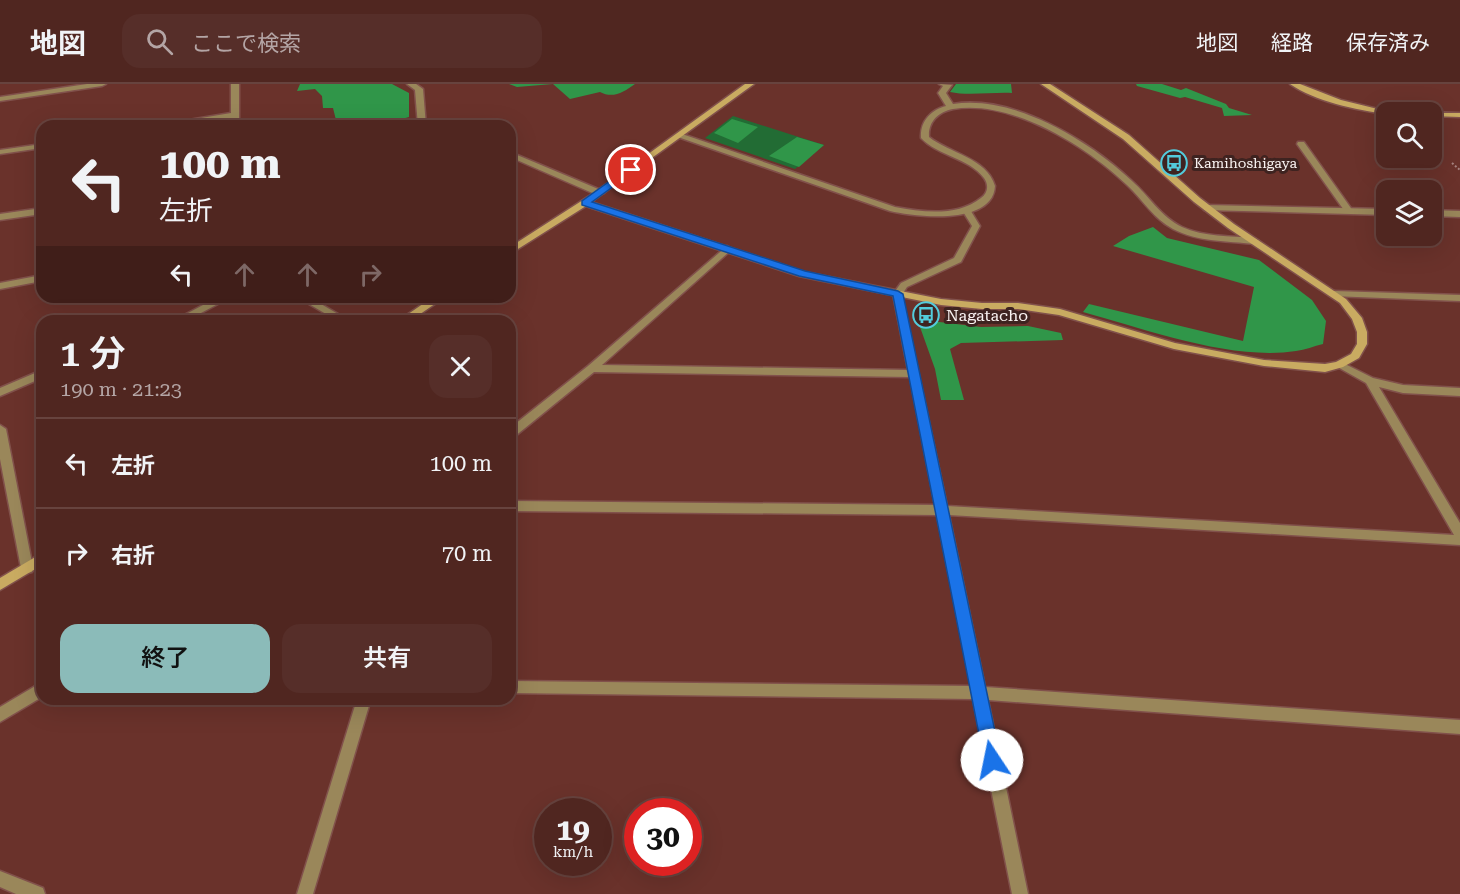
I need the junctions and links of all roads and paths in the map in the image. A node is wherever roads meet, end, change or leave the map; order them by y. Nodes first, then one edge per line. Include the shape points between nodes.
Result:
1 (102, 84) edge
2 (235, 84) edge
3 (411, 84) edge
4 (750, 84) edge
5 (943, 84) edge
6 (1045, 84) edge
7 (1294, 84) edge
8 (0, 99) edge
9 (951, 107) junction
10 (1376, 111) edge
11 (1442, 114) edge
12 (235, 115) junction
13 (1460, 115) edge
14 (203, 120) edge
15 (235, 120) edge
16 (422, 120) edge
17 (679, 136) junction
18 (1301, 144) dead end
19 (36, 147) edge
20 (0, 152) edge
21 (516, 157) edge
22 (600, 193) junction
23 (585, 203) junction
24 (1207, 208) junction
25 (966, 210) junction
26 (36, 211) edge
27 (1349, 211) junction
28 (1376, 212) edge
29 (1442, 213) edge
30 (1460, 214) edge
31 (0, 217) edge
32 (1254, 241) junction
33 (516, 248) edge
34 (727, 249) junction
35 (36, 279) edge
36 (0, 286) edge
37 (898, 294) junction
38 (1334, 294) junction
39 (1460, 298) edge
40 (214, 303) edge
41 (313, 303) edge
42 (431, 303) edge
43 (190, 315) edge
44 (334, 315) edge
45 (412, 315) edge
46 (1340, 365) junction
47 (592, 368) junction
48 (914, 374) junction
49 (36, 377) edge
50 (1370, 381) junction
51 (0, 392) edge
52 (1460, 392) edge
53 (0, 429) edge
54 (516, 429) edge
55 (516, 506) edge
56 (942, 510) junction
57 (1460, 534) edge
58 (1460, 540) edge
59 (36, 562) edge
60 (27, 568) junction
61 (0, 585) edge
62 (516, 687) edge
63 (36, 693) edge
64 (979, 693) junction
65 (362, 705) edge
66 (0, 715) edge
67 (1460, 727) edge
68 (0, 879) edge
69 (37, 894) edge
70 (305, 894) edge
71 (1020, 894) edge

1 - 8 street
2 - 12 street
3 - 16 street via 419,89
4 - 17 street
5 - 9 street via 948,85 942,93
6 - 24 street via 1126,137
7 - 10 street via 1333,101
9 - 25 street via 934,114 924,130 924,138 933,147 985,174 992,186 991,194 983,202
9 - 32 street via 979,104 1030,119 1077,144 1123,177 1168,222 1181,229
11 - 13 street
12 - 14 street
12 - 15 street
17 - 22 street
17 - 25 street via 892,209 928,213
18 - 27 street
19 - 20 street
21 - 22 street
22 - 23 street
23 - 33 street
23 - 34 street
24 - 27 street
24 - 32 street
25 - 37 street via 976,226 958,260 904,285
26 - 31 street
27 - 28 street
29 - 30 street
32 - 38 street
34 - 37 street via 802,274
34 - 47 street
35 - 36 street
37 - 46 street via 1060,312 1226,357 1302,367
37 - 48 street
38 - 39 street
38 - 46 street via 1357,318 1362,332 1362,344 1355,356
40 - 43 street
41 - 44 street
42 - 45 street
46 - 50 street
47 - 48 street
47 - 54 street
48 - 56 street
49 - 51 street
50 - 52 street via 1403,389
50 - 57 street
53 - 60 street
55 - 56 street
56 - 58 street
56 - 64 street
59 - 60 street
60 - 61 street
62 - 64 street
63 - 66 street
64 - 67 street
64 - 71 street
65 - 70 street
68 - 69 street

